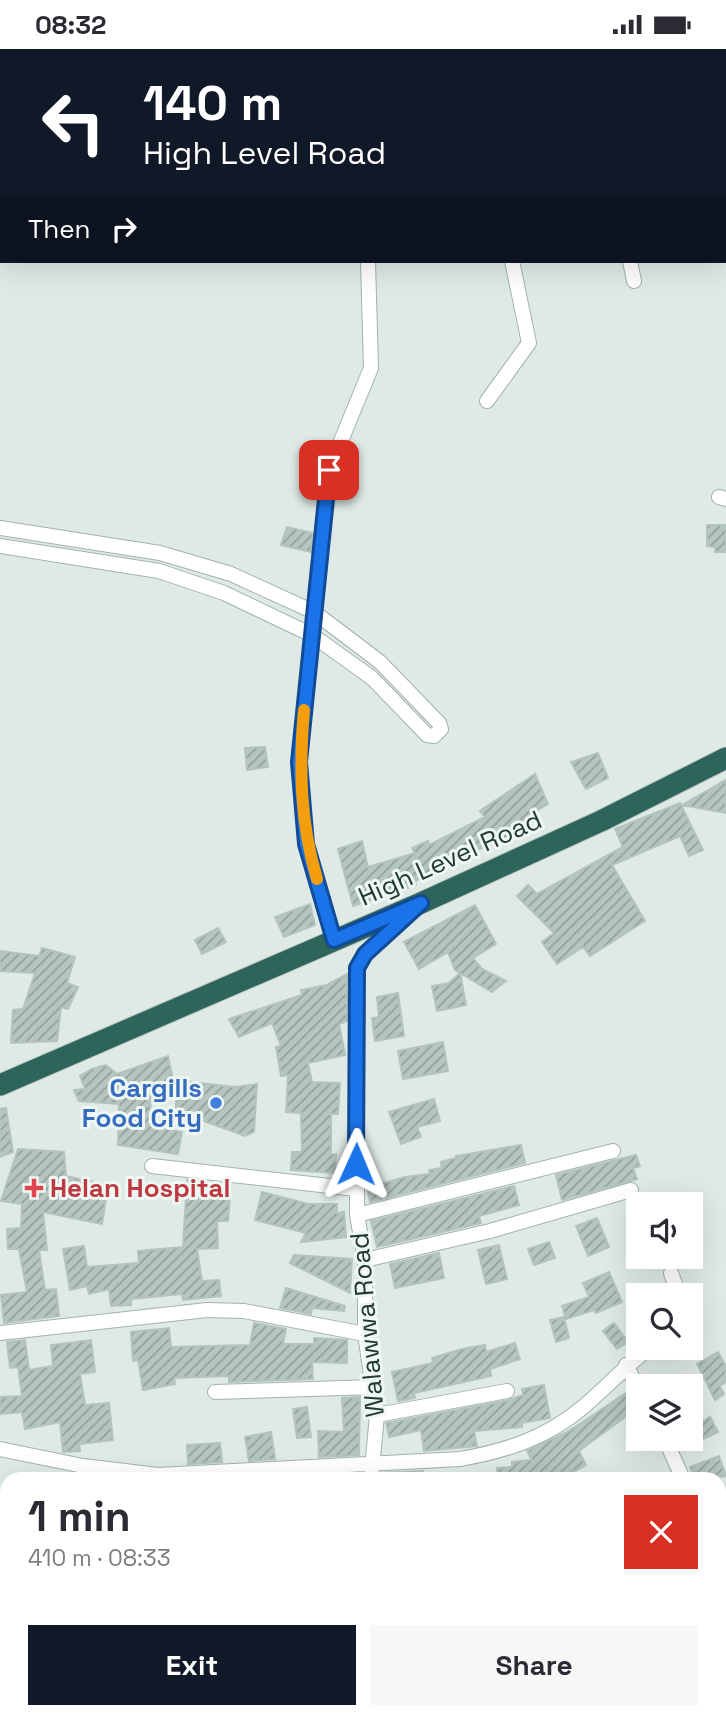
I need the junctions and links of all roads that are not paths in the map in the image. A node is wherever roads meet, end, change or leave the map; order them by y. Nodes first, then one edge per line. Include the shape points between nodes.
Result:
1 (368, 263) edge
2 (512, 263) edge
3 (631, 263) edge
4 (634, 281) dead end
5 (487, 401) dead end
6 (0, 528) edge
7 (0, 546) edge
8 (314, 613) junction
9 (312, 635) junction
10 (726, 758) edge
11 (421, 903) junction
12 (334, 940) junction
13 (0, 1085) edge
14 (613, 1151) dead end
15 (152, 1166) dead end
16 (356, 1189) junction
17 (631, 1190) dead end
18 (357, 1215) junction
19 (365, 1261) junction
20 (671, 1273) dead end
21 (675, 1283) edge
22 (0, 1333) edge
23 (365, 1333) junction
24 (633, 1360) edge
25 (626, 1365) junction
26 (631, 1374) edge
27 (375, 1387) junction
28 (507, 1391) dead end
29 (215, 1392) dead end
30 (377, 1415) junction
31 (0, 1449) edge
32 (670, 1451) edge
33 (133, 1472) edge
34 (373, 1472) edge
35 (680, 1472) edge

1 - 8 street via 371,368 329,470
2 - 5 street via 529,343
3 - 4 street
6 - 8 street via 160,554 231,574
7 - 9 street via 159,571 224,593
8 - 9 street
8 - 9 street via 380,662 439,723 438,733 427,735 372,678
9 - 12 street via 299,762 302,807 306,844
10 - 11 highway, High Level Road
11 - 12 highway, High Level Road
11 - 16 street, Walawwa Road via 365,954 357,968
12 - 13 highway, High Level Road
14 - 18 street
15 - 16 street
16 - 18 street, Walawwa Road
17 - 19 street
18 - 19 street, Walawwa Road
19 - 23 street, Walawwa Road
20 - 21 street
22 - 23 street via 207,1310 244,1311
23 - 27 street, Walawwa Road
24 - 25 street
25 - 26 street
25 - 34 street via 582,1408 543,1435 503,1452
27 - 29 street
27 - 30 street, Walawwa Road
28 - 30 street
30 - 34 street, Walawwa Road
31 - 33 street
32 - 35 street

